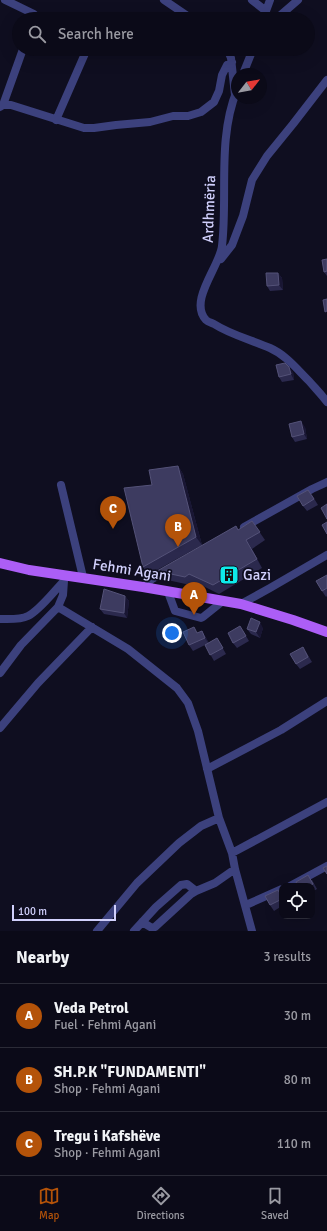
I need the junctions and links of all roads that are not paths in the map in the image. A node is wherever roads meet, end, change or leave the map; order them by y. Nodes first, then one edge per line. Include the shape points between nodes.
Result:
1 (5, 0) edge
2 (164, 0) edge
3 (252, 0) edge
4 (270, 0) edge
5 (298, 0) edge
6 (30, 12) edge
7 (182, 12) edge
8 (262, 12) edge
9 (265, 12) edge
10 (284, 12) edge
11 (20, 56) edge
12 (84, 56) edge
13 (230, 56) edge
14 (249, 56) edge
15 (232, 62) junction
16 (233, 68) edge
17 (245, 68) edge
18 (327, 80) edge
19 (232, 104) edge
20 (2, 106) edge
21 (56, 120) junction
22 (213, 270) junction
23 (327, 402) edge
24 (327, 482) edge
25 (61, 484) dead end
26 (237, 531) edge
27 (327, 555) edge
28 (0, 563) edge
29 (179, 564) edge
30 (65, 578) junction
31 (84, 578) junction
32 (144, 587) junction
33 (168, 592) junction
34 (223, 601) junction
35 (241, 604) junction
36 (58, 606) junction
37 (0, 619) edge
38 (92, 627) junction
39 (327, 632) edge
40 (0, 673) edge
41 (327, 701) edge
42 (0, 728) edge
43 (207, 769) junction
44 (327, 802) edge
45 (219, 818) junction
46 (232, 853) junction
47 (327, 866) edge
48 (235, 869) junction
49 (296, 883) edge
50 (196, 891) junction
51 (279, 891) edge
52 (246, 905) junction
53 (142, 922) junction
54 (96, 931) edge
55 (134, 931) edge
56 (252, 931) edge

1 - 6 street
2 - 7 street
3 - 8 street
4 - 9 street
5 - 10 street
11 - 20 street
12 - 21 street
13 - 15 street
14 - 17 street
15 - 16 street
15 - 21 street via 226,65 214,102 201,112 150,122 94,128 84,128
18 - 22 street via 267,156 252,180 232,245
19 - 22 street, Ardhmëria via 226,134 225,227 222,250
20 - 21 street via 11,105
22 - 23 street, Ardhmëria via 201,301 202,313 206,320 284,356
24 - 26 street
25 - 31 street
27 - 35 street
28 - 30 main road, Fehmi Agani
29 - 32 street via 152,579
30 - 31 main road, Fehmi Agani
30 - 36 street via 63,595
30 - 37 street via 39,608 28,616
31 - 32 main road, Fehmi Agani
32 - 33 main road, Fehmi Agani
33 - 34 main road, Fehmi Agani
33 - 34 street via 175,611 201,618
34 - 35 main road, Fehmi Agani
35 - 39 main road, Fehmi Agani
36 - 38 street
36 - 40 street
38 - 42 street via 38,683
38 - 43 street via 128,649 183,695 192,712
41 - 43 street via 281,730
43 - 45 street
44 - 46 street
45 - 46 street
45 - 54 street via 201,826 179,842 137,883
46 - 48 street
47 - 49 street
48 - 50 street via 215,883
48 - 52 street
50 - 53 street via 155,927 152,928
50 - 53 street via 187,884 181,885
51 - 52 street
52 - 56 street
53 - 55 street

